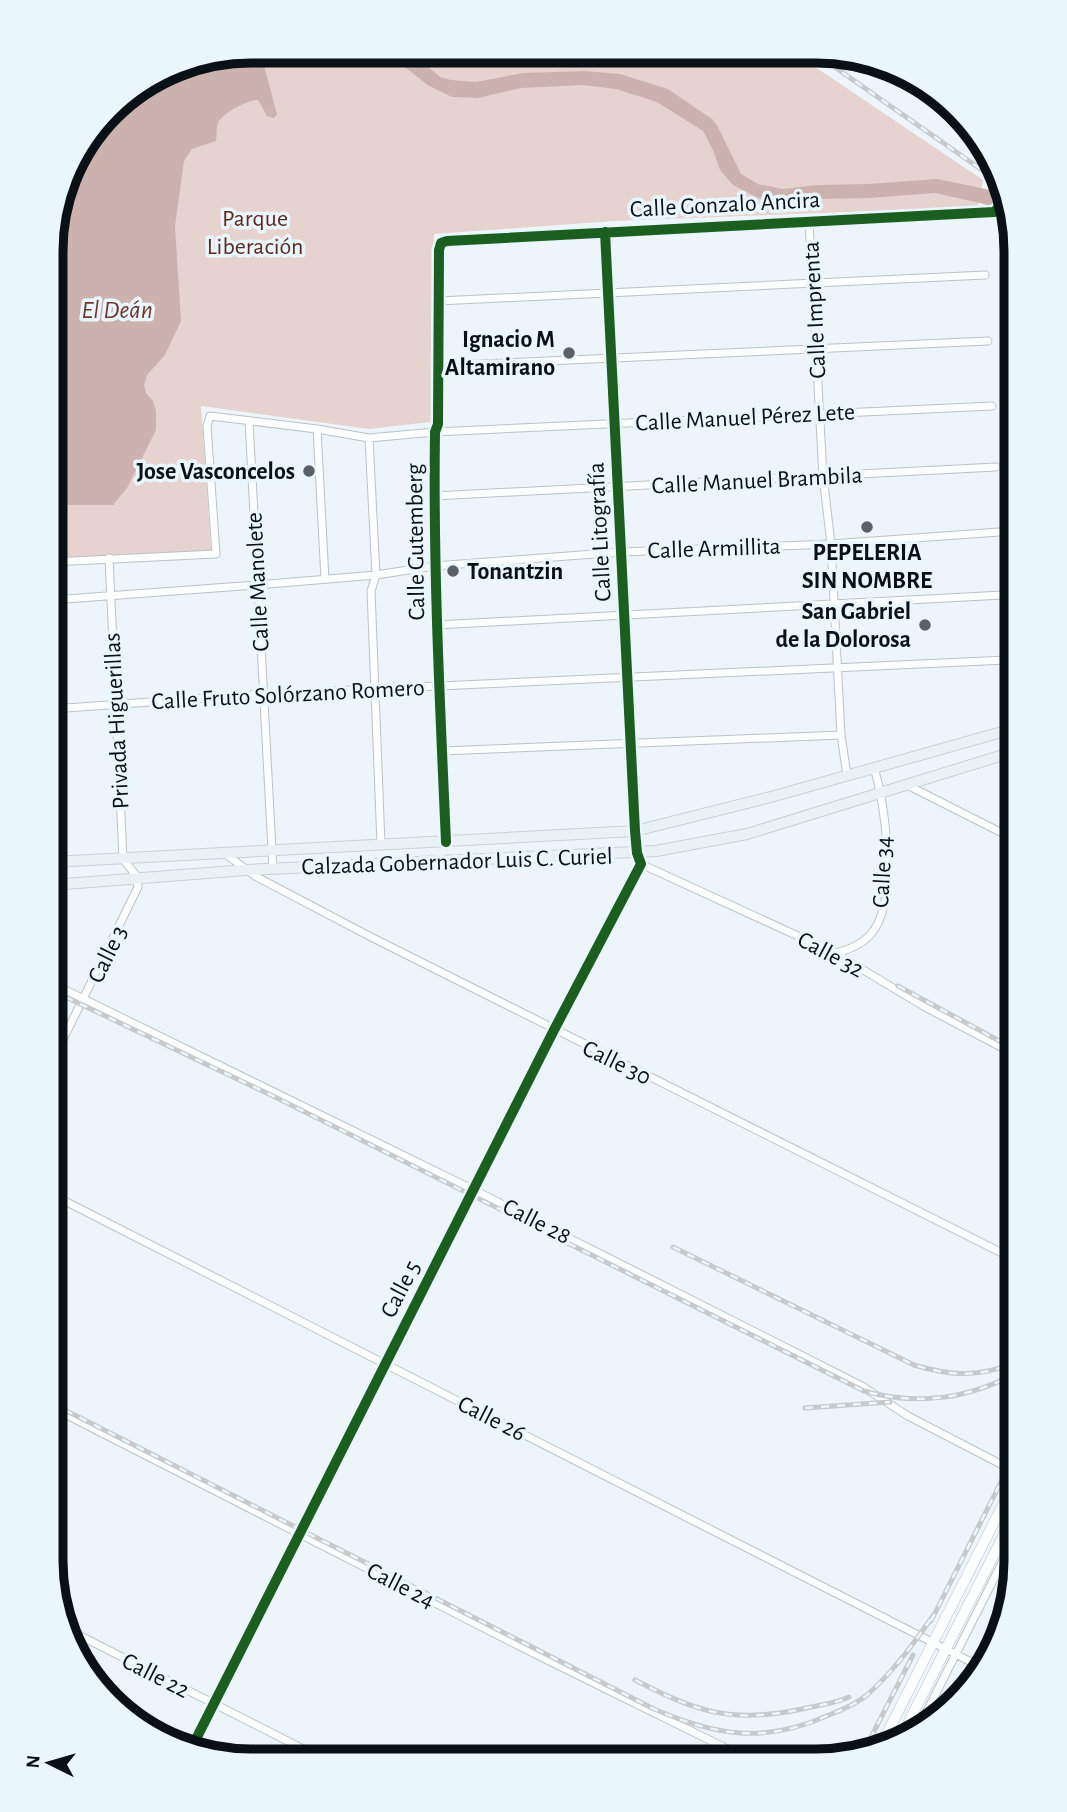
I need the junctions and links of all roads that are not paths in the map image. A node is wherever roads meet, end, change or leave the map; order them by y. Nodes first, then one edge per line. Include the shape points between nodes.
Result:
1 (998, 208) edge
2 (809, 221) junction
3 (605, 232) junction
4 (441, 243) joint
5 (985, 275) dead end
6 (813, 283) junction
7 (608, 293) junction
8 (438, 301) junction
9 (988, 341) dead end
10 (816, 347) junction
11 (611, 357) junction
12 (438, 366) junction
13 (992, 406) dead end
14 (820, 414) junction
15 (248, 421) junction
16 (615, 424) junction
17 (317, 429) junction
18 (435, 432) junction
19 (369, 438) junction
20 (996, 467) dead end
21 (823, 476) junction
22 (618, 487) junction
23 (434, 496) junction
24 (999, 532) dead end
25 (831, 544) junction
26 (621, 552) junction
27 (109, 558) junction
28 (63, 561) edge
29 (435, 566) junction
30 (376, 575) junction
31 (325, 579) junction
32 (257, 585) junction
33 (110, 594) junction
34 (1003, 595) dead end
35 (63, 599) edge
36 (834, 605) junction
37 (624, 615) junction
38 (436, 625) junction
39 (1004, 660) edge
40 (838, 669) junction
41 (627, 677) junction
42 (440, 686) junction
43 (375, 689) junction
44 (263, 694) junction
45 (116, 705) junction
46 (63, 708) edge
47 (1004, 731) edge
48 (841, 735) junction
49 (631, 743) junction
50 (442, 751) junction
51 (1004, 754) edge
52 (874, 767) junction
53 (847, 775) junction
54 (905, 783) junction
55 (880, 791) junction
56 (635, 831) junction
57 (1004, 834) edge
58 (446, 842) junction
59 (381, 845) junction
60 (273, 852) junction
61 (224, 853) junction
62 (639, 858) junction
63 (123, 859) junction
64 (63, 862) edge
65 (273, 869) junction
66 (246, 870) junction
67 (137, 880) junction
68 (63, 885) edge
69 (835, 953) junction
70 (63, 989) edge
71 (84, 999) junction
72 (554, 1030) junction
73 (63, 1040) edge
74 (1004, 1049) edge
75 (474, 1190) junction
76 (63, 1200) edge
77 (1004, 1254) edge
78 (386, 1363) junction
79 (63, 1414) edge
80 (1004, 1466) edge
81 (1004, 1503) edge
82 (300, 1533) junction
83 (1004, 1534) edge
84 (1004, 1559) edge
85 (78, 1635) edge
86 (933, 1644) junction
87 (945, 1650) junction
88 (955, 1655) junction
89 (973, 1663) edge
90 (214, 1704) junction
91 (926, 1712) edge
92 (907, 1726) edge
93 (886, 1736) edge
94 (195, 1741) edge
95 (303, 1749) edge
96 (728, 1749) edge

1 - 2 street, Calle Gonzalo Ancira via 994,212
2 - 3 street, Calle Gonzalo Ancira
2 - 6 street, Calle Imprenta
3 - 4 street, Calle Gonzalo Ancira
3 - 7 street, Calle Litografía
4 - 8 street, Calle Gutemberg
5 - 6 street
6 - 7 street
6 - 10 street, Calle Imprenta
7 - 8 street
7 - 11 street, Calle Litografía
8 - 12 street, Calle Gutemberg
9 - 10 street
10 - 11 street
10 - 14 street, Calle Imprenta
11 - 12 street
11 - 16 street, Calle Litografía
12 - 18 street, Calle Gutemberg
13 - 14 street, Calle Manuel Pérez Lete
14 - 16 street, Calle Manuel Pérez Lete
14 - 21 street, Calle Imprenta
15 - 17 street, Calle Manuel Pérez Lete
15 - 27 street, Calle Manuel Pérez Lete via 208,419 216,554
15 - 32 street, Calle Manolete
16 - 18 street, Calle Manuel Pérez Lete
16 - 22 street, Calle Litografía
17 - 19 street, Calle Manuel Pérez Lete
17 - 31 street
18 - 19 street, Calle Manuel Pérez Lete
18 - 23 street, Calle Gutemberg
19 - 30 street
20 - 21 street, Calle Manuel Brambila
21 - 22 street, Calle Manuel Brambila
21 - 25 street, Calle Imprenta
22 - 23 street, Calle Manuel Brambila
22 - 26 street, Calle Litografía
23 - 29 street, Calle Gutemberg
24 - 25 street, Calle Armillita
25 - 26 street, Calle Armillita
25 - 36 street, Calle Imprenta
26 - 29 street, Calle Armillita
26 - 37 street, Calle Litografía
27 - 28 street
27 - 33 street, Privada Higuerillas
29 - 30 street, Calle Armillita
29 - 38 street, Calle Gutemberg
30 - 31 street, Calle Armillita
30 - 43 street via 371,591
31 - 32 street, Calle Armillita
32 - 33 street, Calle Armillita
32 - 44 street, Calle Manolete
33 - 35 street, Calle Armillita
33 - 45 street, Privada Higuerillas
34 - 36 street
36 - 37 street
36 - 40 street, Calle Imprenta
37 - 38 street
37 - 41 street, Calle Litografía
38 - 42 street, Calle Gutemberg
39 - 40 street, Calle Fruto Solórzano Romero
40 - 41 street, Calle Fruto Solórzano Romero
40 - 48 street, Calle Imprenta
41 - 42 street, Calle Fruto Solórzano Romero
41 - 49 street, Calle Litografía
42 - 43 street, Calle Fruto Solórzano Romero
42 - 50 street, Calle Gutemberg
43 - 44 street, Calle Fruto Solórzano Romero
43 - 59 street
44 - 45 street, Calle Fruto Solórzano Romero
44 - 60 street, Calle Manolete
45 - 46 street, Calle Fruto Solórzano Romero
45 - 63 street, Privada Higuerillas
47 - 52 main road, Calzada Gobernador Luis C. Curiel
48 - 49 street
48 - 53 street, Calle Imprenta
49 - 50 street
49 - 56 street, Calle Litografía
50 - 58 street, Calle Gutemberg
51 - 54 main road, Calzada Gobernador Luis C. Curiel
52 - 53 main road, Calzada Gobernador Luis C. Curiel
52 - 55 street, Calle 34
53 - 56 main road, Calzada Gobernador Luis C. Curiel
54 - 55 main road, Calzada Gobernador Luis C. Curiel
54 - 57 street
55 - 62 main road, Calzada Gobernador Luis C. Curiel via 747,834
55 - 69 street, Calle 34 via 887,837 883,908 864,941
56 - 58 main road, Calzada Gobernador Luis C. Curiel
56 - 62 street, Calle Litografía
58 - 59 main road, Calzada Gobernador Luis C. Curiel
59 - 60 main road, Calzada Gobernador Luis C. Curiel
60 - 61 main road, Calzada Gobernador Luis C. Curiel
60 - 65 street, Calle Manolete
61 - 63 main road, Calzada Gobernador Luis C. Curiel
61 - 66 street, Calle 30
62 - 65 main road, Calzada Gobernador Luis C. Curiel
62 - 69 street, Calle 32
62 - 72 street, Calle 5
63 - 64 main road, Calzada Gobernador Luis C. Curiel
63 - 67 street
65 - 66 main road, Calzada Gobernador Luis C. Curiel
66 - 67 main road, Calzada Gobernador Luis C. Curiel
66 - 72 street, Calle 30
67 - 68 main road, Calzada Gobernador Luis C. Curiel
67 - 71 street, Calle 3 via 137,892
69 - 74 street, Calle 32
70 - 71 street, Calle 28
71 - 73 street, Calle 3
71 - 75 street, Calle 28
72 - 75 street, Calle 5
72 - 77 street, Calle 30
75 - 78 street, Calle 5
75 - 80 street, Calle 28 via 862,1386 908,1416
76 - 78 street, Calle 26
78 - 82 street, Calle 5
78 - 86 street, Calle 26
79 - 82 street, Calle 24
81 - 86 main road
82 - 90 street, Calle 5
82 - 96 street, Calle 24
83 - 87 main road
84 - 88 street
85 - 90 street, Calle 22
86 - 87 street, Calle 26
86 - 93 main road
87 - 88 street, Calle 26
87 - 92 main road
88 - 89 street, Calle 26
88 - 91 street
90 - 94 street, Calle 5
90 - 95 street, Calle 22

